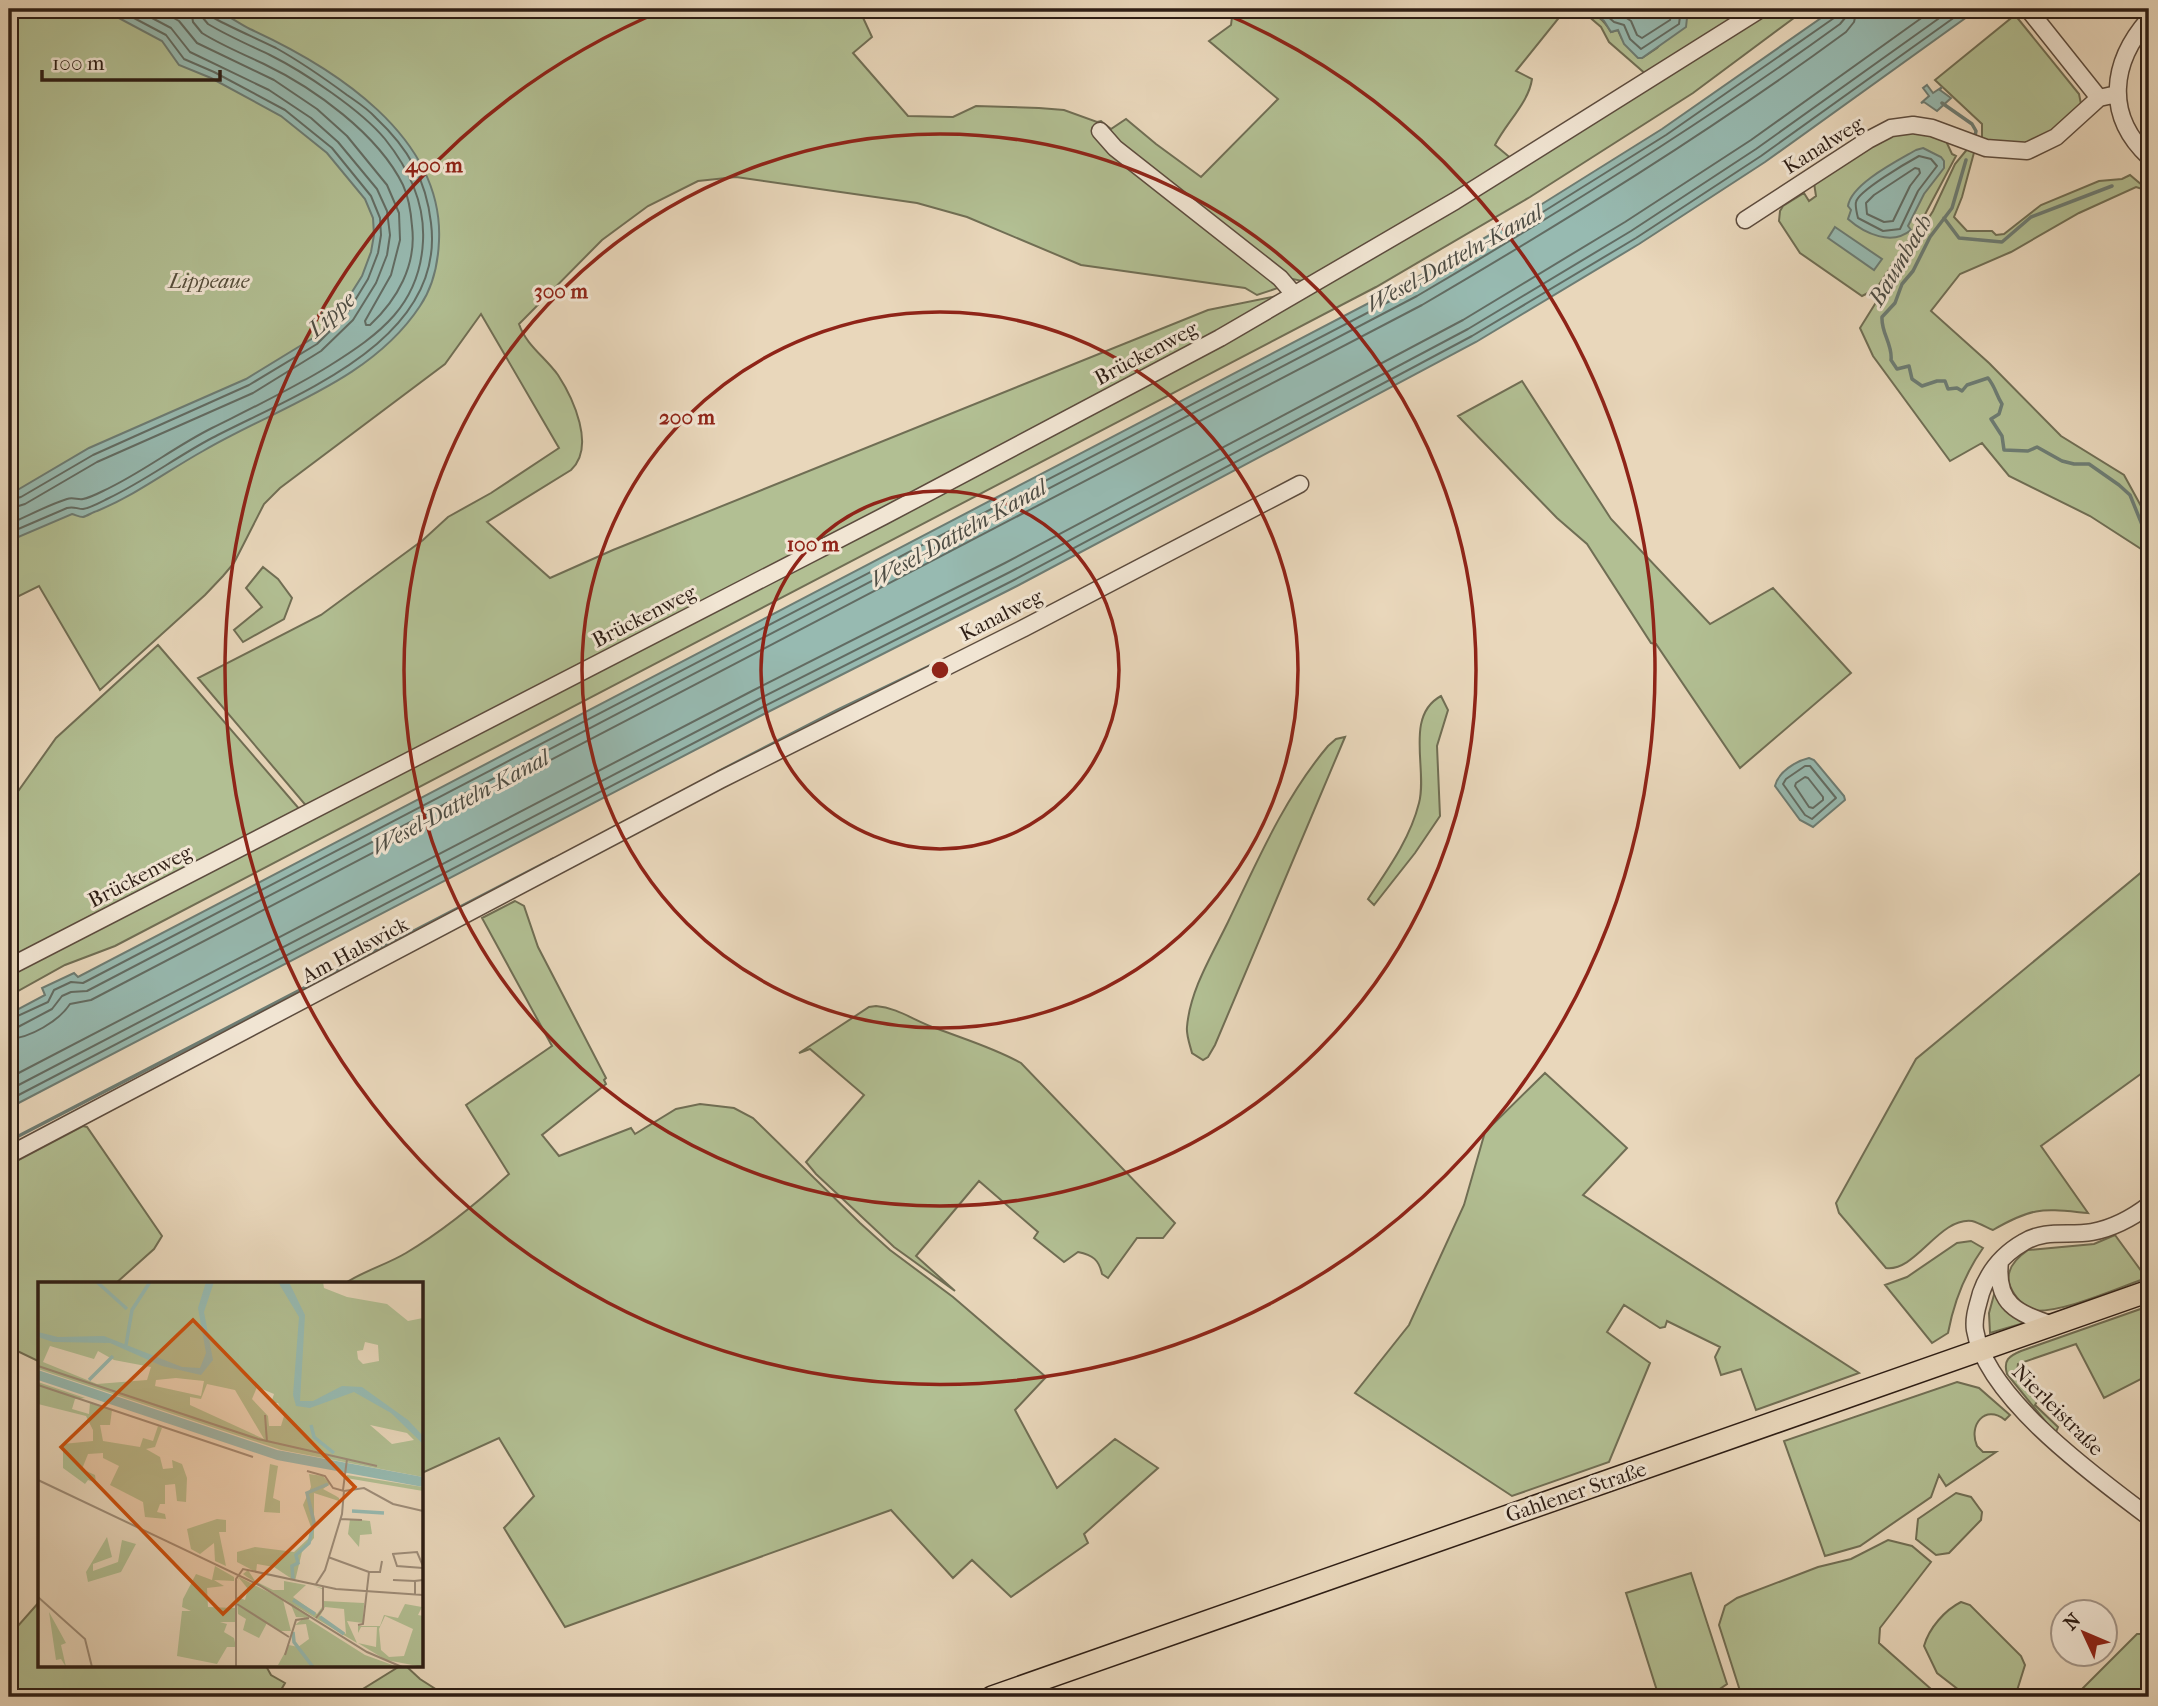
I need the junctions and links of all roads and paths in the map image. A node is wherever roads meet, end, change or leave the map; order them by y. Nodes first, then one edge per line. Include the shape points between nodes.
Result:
1 (1760, 9) edge
2 (2028, 9) edge
3 (2149, 19) edge
4 (2117, 93) junction
5 (2099, 98) junction
6 (1100, 131) dead end
7 (2149, 157) edge
8 (1745, 220) dead end
9 (1293, 293) junction
10 (1300, 484) dead end
11 (720, 780) joint
12 (9, 967) edge
13 (9, 1155) edge
14 (2149, 1205) edge
15 (2000, 1258) junction
16 (2149, 1292) edge
17 (2053, 1325) junction
18 (1980, 1350) junction
19 (2149, 1517) edge
20 (992, 1697) edge

1 - 9 street, Brückenweg via 1455,201
2 - 5 street
3 - 4 street via 2122,58
4 - 5 street, Kanalweg
4 - 7 street via 2126,129
5 - 8 street, Kanalweg via 2056,137 2027,151 1986,148 1932,128 1891,128
6 - 9 street
9 - 12 street, Brückenweg via 1220,338 993,459
10 - 11 street, Kanalweg
11 - 13 street, Am Halswick
14 - 15 street via 2114,1226 2028,1239
15 - 17 street via 2001,1292 2012,1307
15 - 18 street via 1985,1282 1976,1311
16 - 17 main road, Gahlener Straße
17 - 18 main road, Gahlener Straße
18 - 19 street, Nierleistraße via 2004,1388 2071,1458
18 - 20 main road, Gahlener Straße

